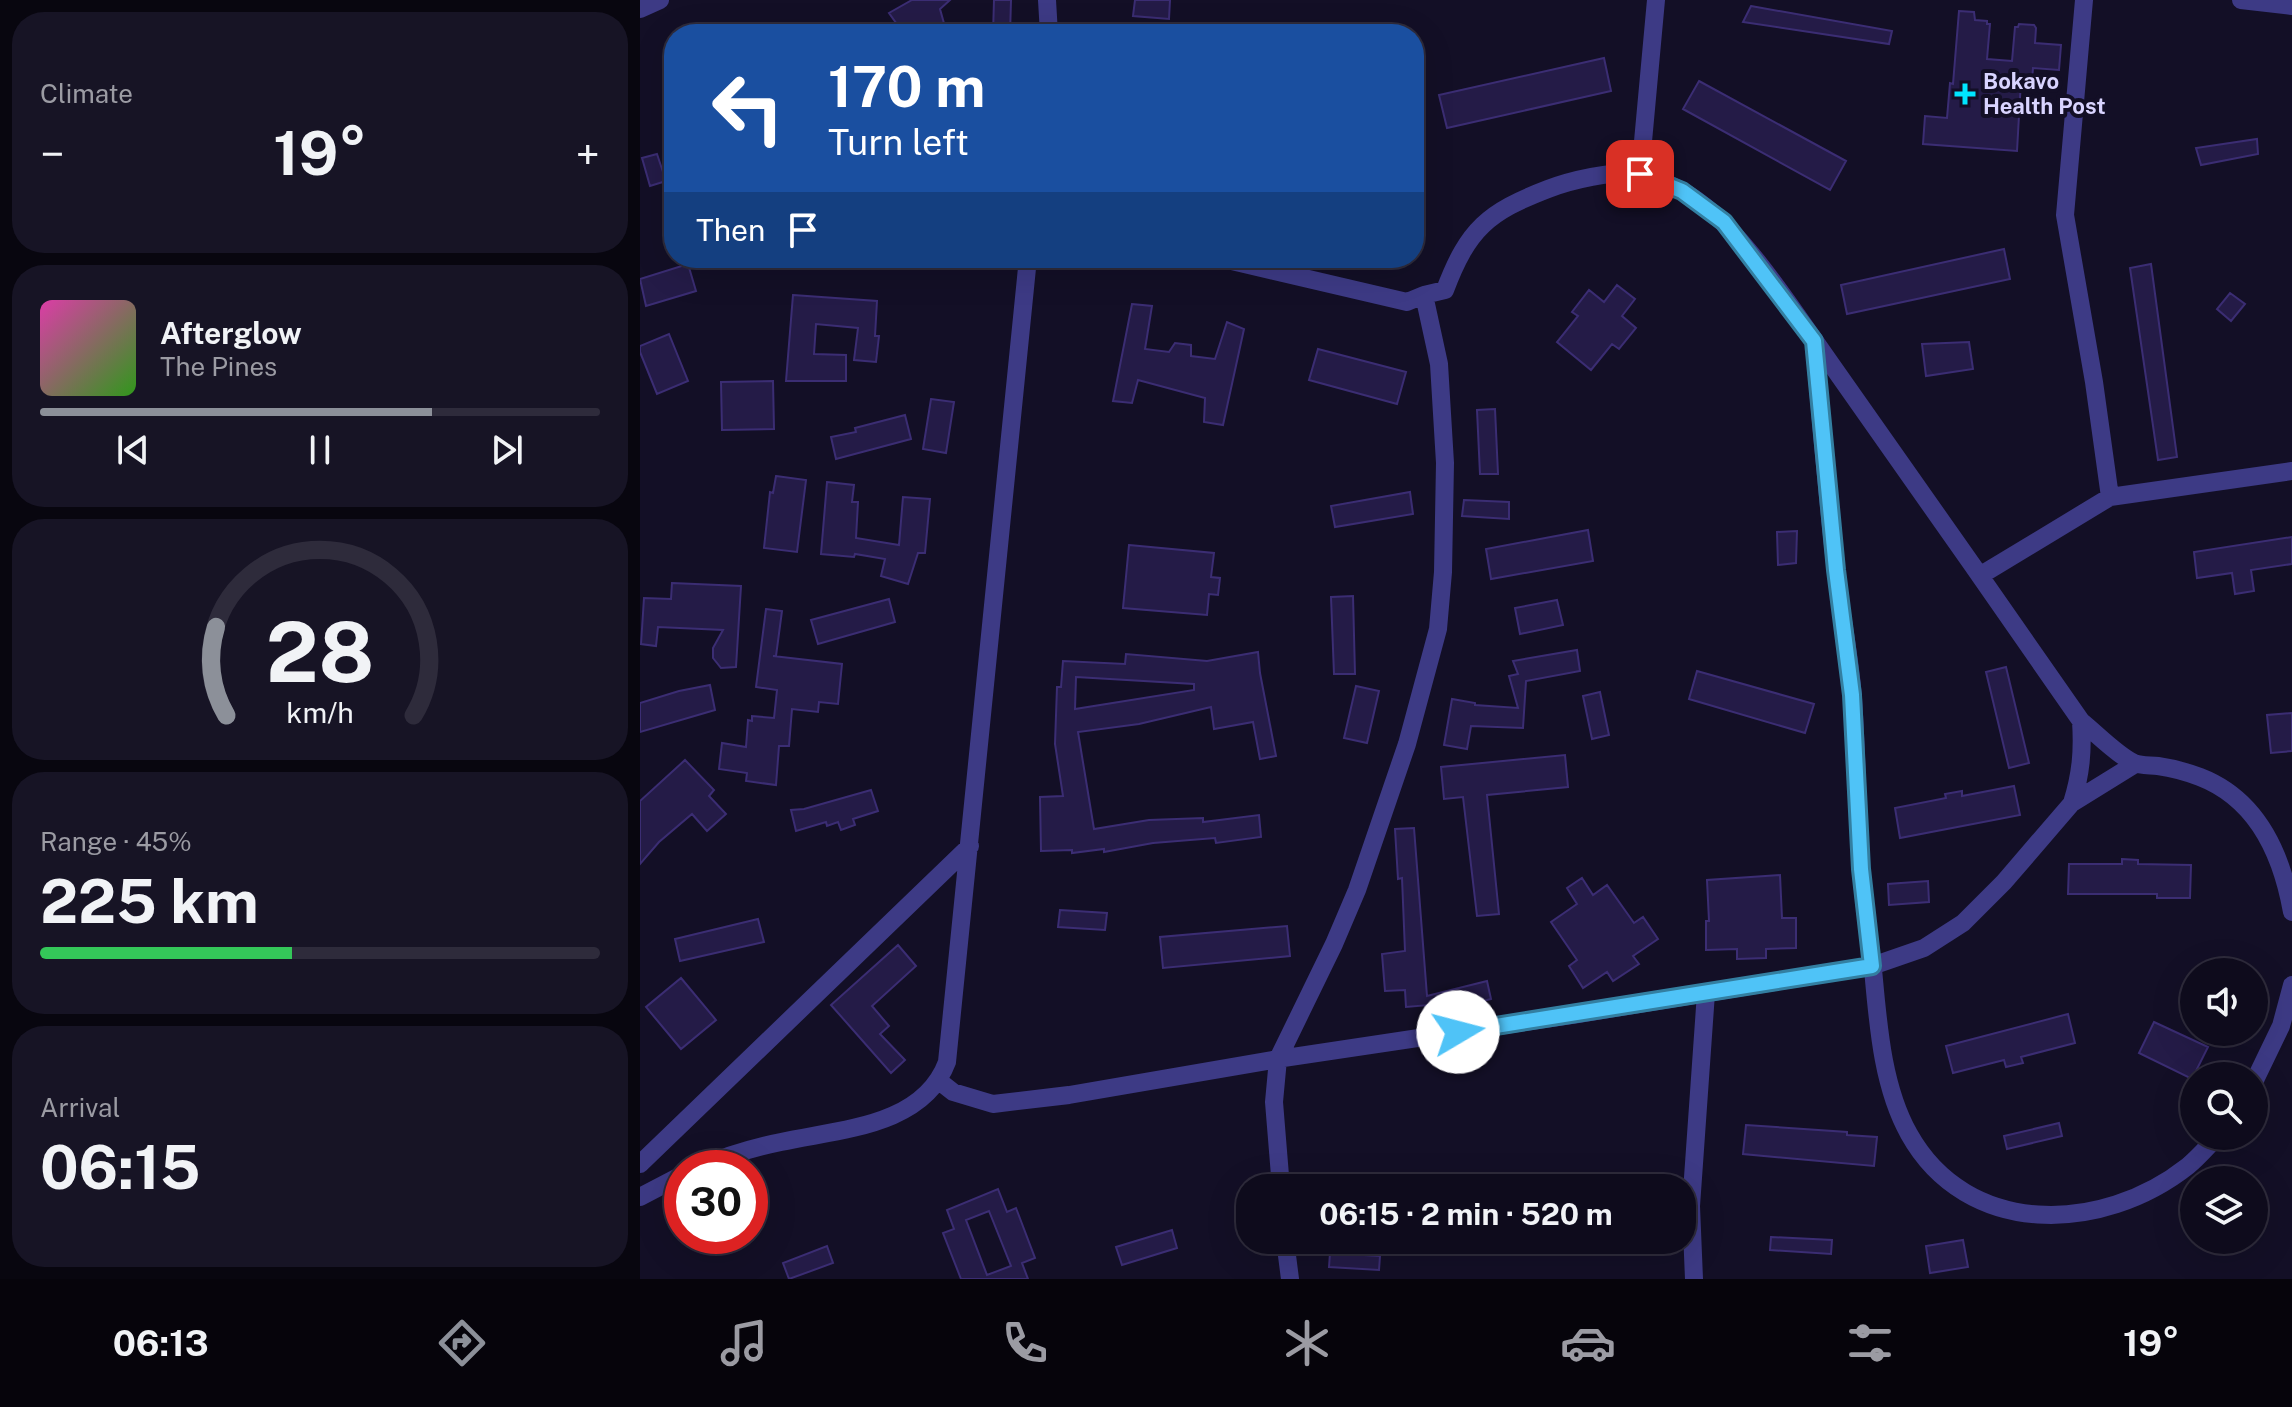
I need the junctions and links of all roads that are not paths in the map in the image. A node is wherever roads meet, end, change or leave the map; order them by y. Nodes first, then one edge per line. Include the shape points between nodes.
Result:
1 (660, 0) edge
2 (1047, 0) edge
3 (1656, 0) edge
4 (2084, 0) edge
5 (2241, 0) edge
6 (2292, 6) edge
7 (640, 9) edge
8 (1048, 24) edge
9 (1640, 174) junction
10 (1027, 268) edge
11 (1262, 268) edge
12 (1424, 295) junction
13 (1814, 341) junction
14 (2292, 471) edge
15 (2110, 497) junction
16 (1981, 575) junction
17 (2081, 721) junction
18 (2135, 764) junction
19 (2072, 803) junction
20 (970, 846) junction
21 (2292, 912) edge
22 (1872, 966) junction
23 (2292, 985) edge
24 (1706, 993) junction
25 (1278, 1059) junction
26 (2264, 1062) edge
27 (939, 1081) junction
28 (746, 1150) edge
29 (2204, 1150) edge
30 (640, 1164) edge
31 (1280, 1174) edge
32 (664, 1184) edge
33 (640, 1197) edge
34 (1287, 1254) edge
35 (1290, 1279) edge
36 (1694, 1279) edge

1 - 7 street
2 - 8 street
3 - 9 street
4 - 15 street via 2065,215
5 - 6 street
9 - 12 street via 1559,185 1501,209 1470,238 1445,290
9 - 13 street via 1682,191 1724,222
10 - 20 street
11 - 12 street via 1407,302
12 - 25 street via 1439,364 1445,463 1438,629 1407,744 1357,890
13 - 16 street
13 - 22 street via 1852,695
14 - 15 street
15 - 16 street
16 - 17 street
17 - 18 street
17 - 19 street via 2081,774
18 - 19 street
18 - 21 street via 2200,777 2233,794 2273,847
19 - 22 street via 1963,923 1924,948
20 - 27 street via 949,1049
20 - 30 street
22 - 24 street
22 - 29 street via 1895,1102 1932,1166 1959,1190 2008,1212 2080,1213 2147,1191
23 - 26 street
24 - 25 street
24 - 36 street via 1691,1206
25 - 27 street via 993,1104 953,1092
25 - 31 street via 1274,1102
27 - 28 street via 895,1115
32 - 33 street
34 - 35 street

